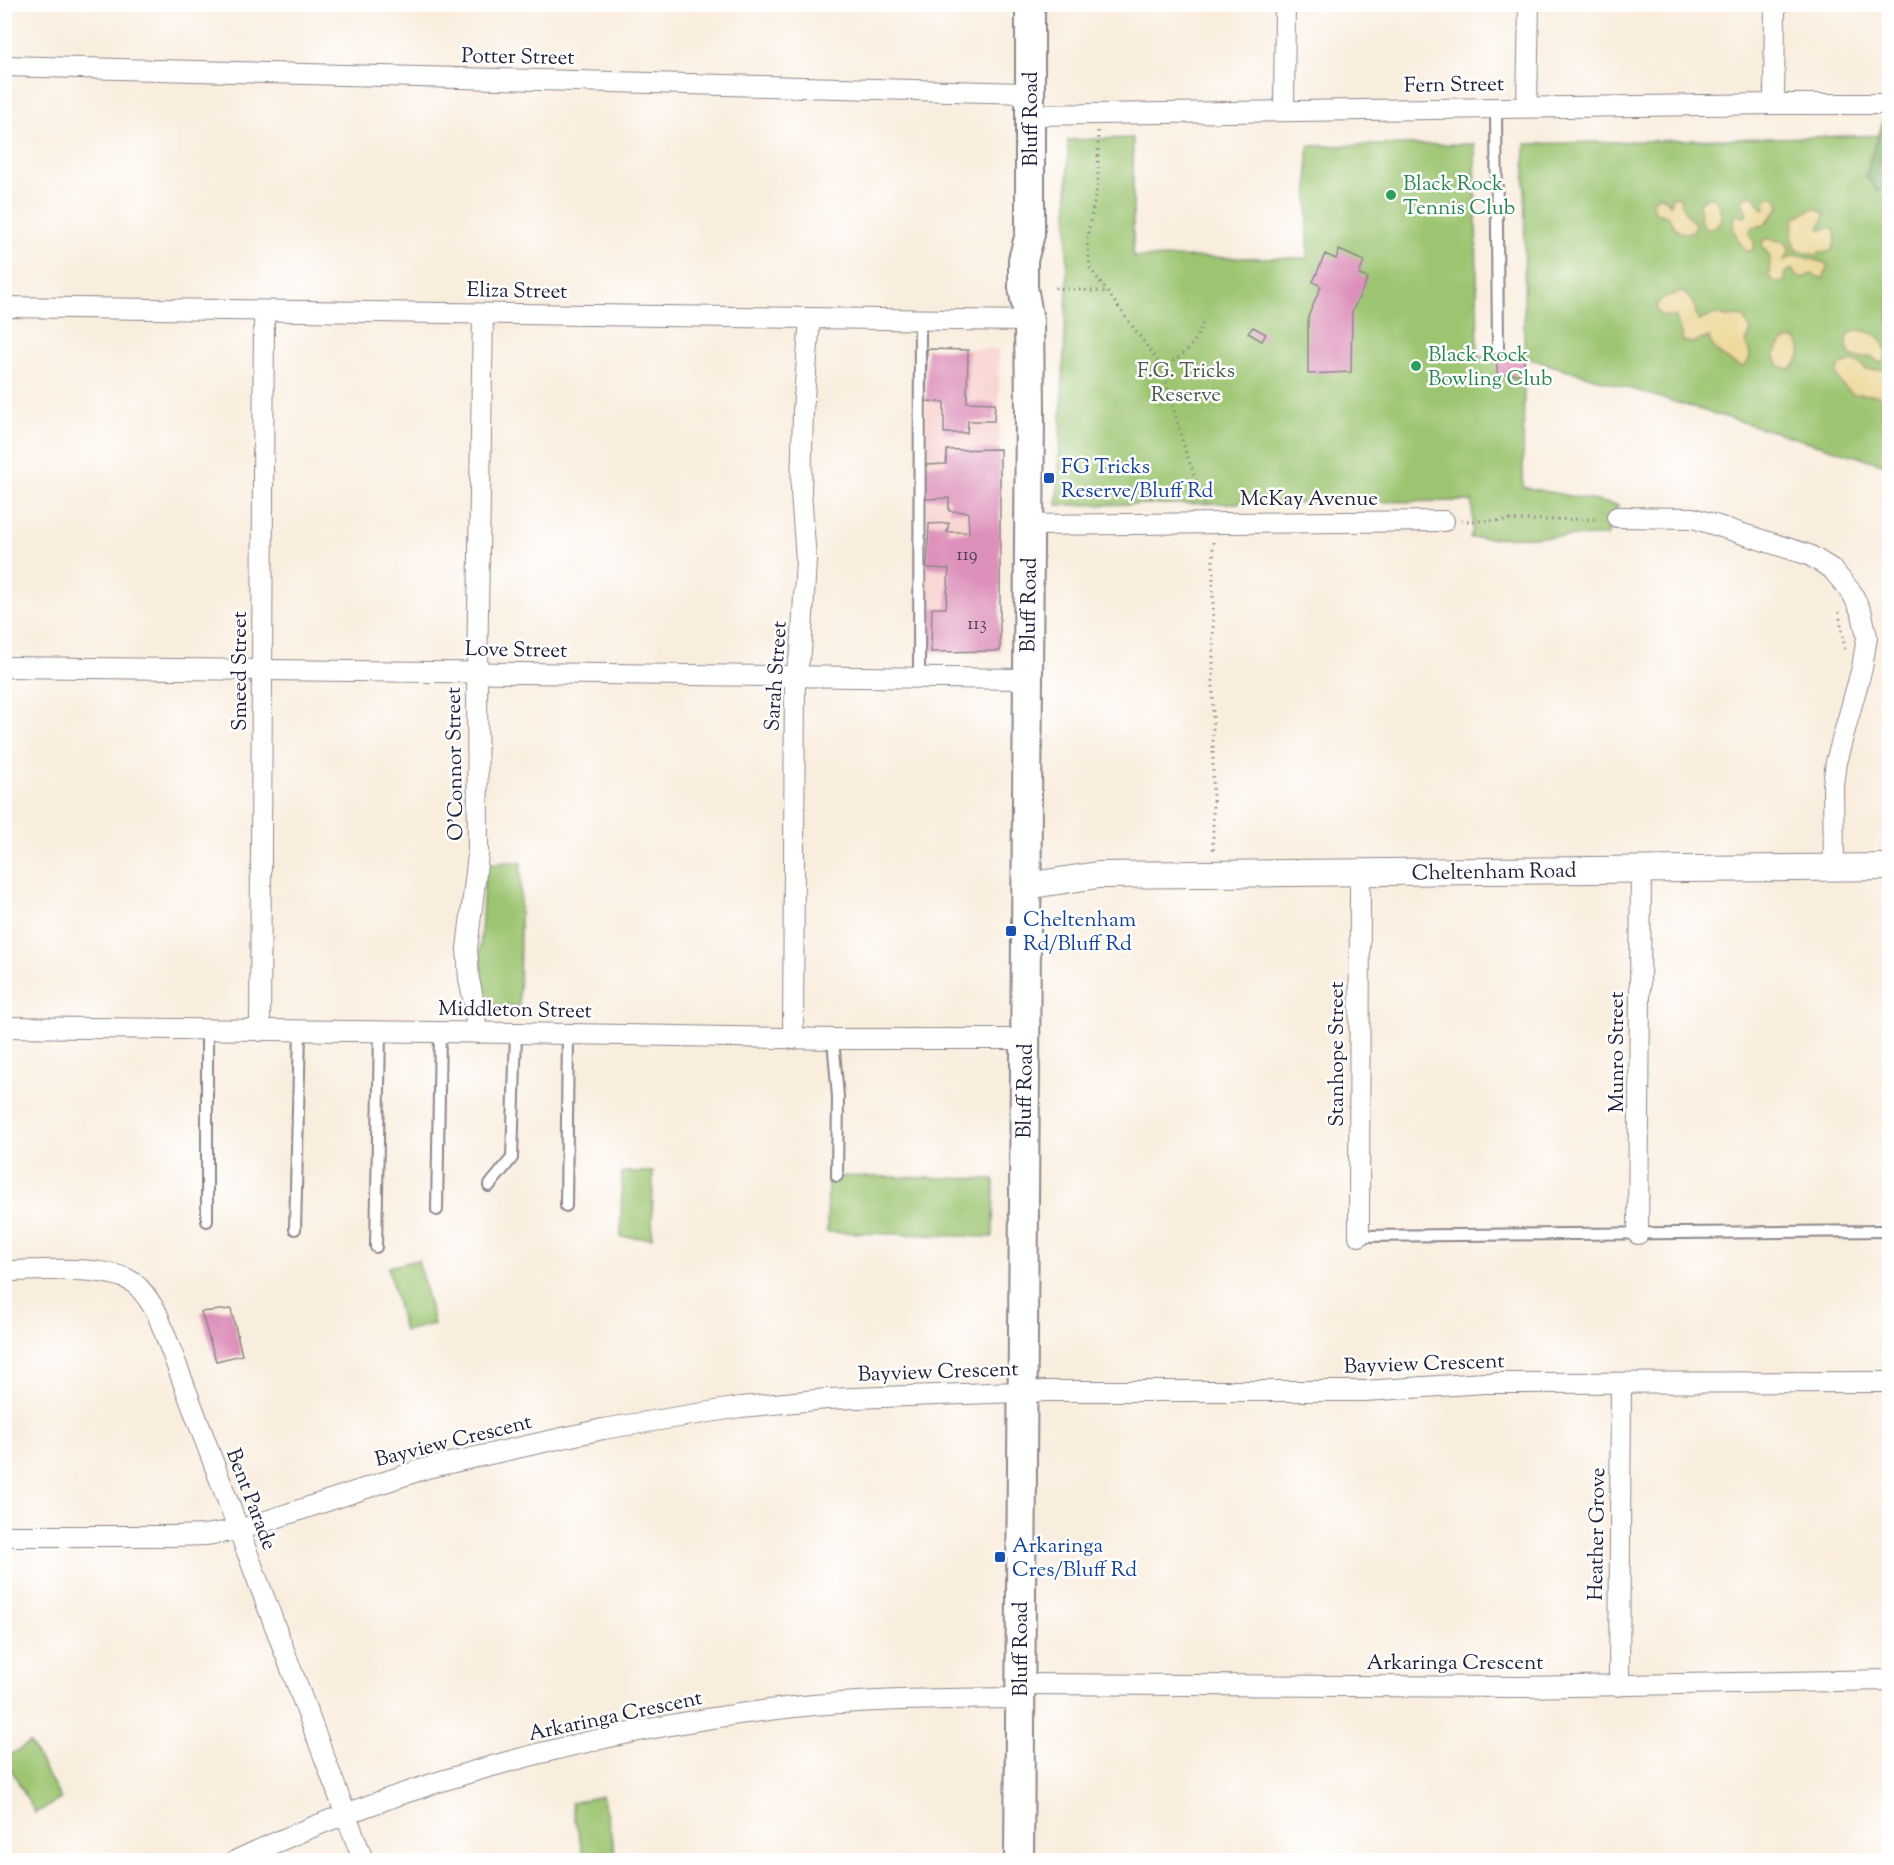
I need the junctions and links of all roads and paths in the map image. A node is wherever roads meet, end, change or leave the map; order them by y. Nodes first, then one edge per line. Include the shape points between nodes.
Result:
1 (1030, 4) edge
2 (1285, 4) edge
3 (1529, 4) edge
4 (1775, 4) edge
5 (4, 66) edge
6 (1030, 104) junction
7 (1774, 104) junction
8 (1880, 104) dead end
9 (1527, 107) junction
10 (1497, 108) junction
11 (1284, 111) junction
12 (1098, 115) junction
13 (1055, 288) dead end
14 (1109, 293) junction
15 (4, 307) edge
16 (264, 311) junction
17 (483, 314) junction
18 (810, 318) junction
19 (920, 320) junction
20 (1029, 321) junction
21 (1203, 322) dead end
22 (1498, 349) dead end
23 (1162, 367) junction
24 (1609, 518) joint
25 (1444, 521) joint
26 (1213, 523) junction
27 (1029, 525) junction
28 (1838, 610) dead end
29 (1846, 654) dead end
30 (4, 667) edge
31 (263, 670) junction
32 (477, 673) junction
33 (795, 676) junction
34 (919, 678) junction
35 (1027, 679) junction
36 (1834, 867) junction
37 (1890, 867) edge
38 (1641, 870) junction
39 (1360, 872) junction
40 (1214, 873) junction
41 (1026, 876) junction
42 (4, 1027) edge
43 (207, 1030) junction
44 (260, 1031) junction
45 (300, 1032) junction
46 (380, 1032) junction
47 (440, 1032) junction
48 (476, 1033) junction
49 (516, 1033) junction
50 (568, 1034) junction
51 (793, 1039) junction
52 (833, 1039) junction
53 (1025, 1040) junction
54 (837, 1176) dead end
55 (489, 1186) dead end
56 (566, 1206) dead end
57 (437, 1210) dead end
58 (207, 1221) dead end
59 (295, 1229) dead end
60 (1890, 1231) edge
61 (1638, 1234) junction
62 (1359, 1236) joint
63 (376, 1247) dead end
64 (4, 1271) edge
65 (1890, 1382) edge
66 (1621, 1384) junction
67 (1022, 1392) junction
68 (239, 1530) junction
69 (4, 1536) edge
70 (1890, 1680) edge
71 (1618, 1686) junction
72 (1020, 1691) junction
73 (346, 1814) junction
74 (237, 1860) edge
75 (363, 1860) edge
76 (1019, 1860) edge

1 - 6 main road, Bluff Road
2 - 11 street
3 - 9 street
4 - 7 street
5 - 6 street, Potter Street
6 - 12 street, Fern Street
6 - 20 main road, Bluff Road via 1030,234 1038,259 1037,288
7 - 8 street, Fern Street
7 - 9 street, Fern Street
9 - 10 street, Fern Street
10 - 11 street, Fern Street
10 - 22 lane
11 - 12 street, Fern Street
12 - 14 path via 1098,182 1087,239 1090,268
13 - 14 path
14 - 23 path
15 - 16 street, Eliza Street
16 - 17 street, Eliza Street
16 - 31 street, Smeed Street
17 - 18 street, Eliza Street
17 - 32 street, O'Connor Street
18 - 19 street, Eliza Street
18 - 33 street, Sarah Street via 801,492 806,560 801,652
19 - 20 street, Eliza Street
19 - 34 lane
20 - 27 main road, Bluff Road
21 - 23 path via 1195,343
23 - 26 path via 1186,453
24 - 25 path
24 - 36 street via 1693,518 1809,555 1832,569 1852,592 1867,637 1836,762
25 - 26 street, McKay Avenue
26 - 27 street, McKay Avenue
26 - 40 path
27 - 35 main road, Bluff Road
28 - 29 path
30 - 31 street, Love Street
31 - 32 street, Love Street
31 - 44 street, Smeed Street
32 - 33 street, Love Street
32 - 48 street, O'Connor Street via 478,855 467,949
33 - 34 street, Love Street
33 - 51 street, Sarah Street
34 - 35 street, Love Street
35 - 41 main road, Bluff Road
36 - 37 street, Cheltenham Road
36 - 38 street, Cheltenham Road
38 - 39 street, Cheltenham Road
38 - 61 street, Munro Street
39 - 40 street, Cheltenham Road
39 - 62 street, Stanhope Street
40 - 41 street, Cheltenham Road
41 - 53 main road, Bluff Road
42 - 43 street, Middleton Street
43 - 44 street, Middleton Street
43 - 58 lane
44 - 45 street, Middleton Street
45 - 46 street, Middleton Street
45 - 59 lane
46 - 47 street, Middleton Street
46 - 63 lane
47 - 48 street, Middleton Street
47 - 57 lane
48 - 49 street, Middleton Street
49 - 50 street, Middleton Street
49 - 55 lane via 512,1158
50 - 51 street, Middleton Street
50 - 56 lane
51 - 52 street, Middleton Street
52 - 53 street, Middleton Street
52 - 54 lane via 838,1097
53 - 67 main road, Bluff Road
60 - 61 lane
61 - 62 lane
64 - 68 street, Bent Parade via 97,1271 119,1275 148,1297
65 - 66 street, Bayview Crescent
66 - 67 street, Bayview Crescent via 1484,1383 1365,1391
66 - 71 street, Heather Grove
67 - 68 street, Bayview Crescent via 827,1399 741,1407 603,1429 427,1468
67 - 72 main road, Bluff Road
68 - 69 street, Bayview Crescent via 174,1536
68 - 73 street, Bent Parade
70 - 71 street, Arkaringa Crescent
71 - 72 street, Arkaringa Crescent
72 - 73 street, Arkaringa Crescent via 795,1707 695,1721 520,1759
72 - 76 main road, Bluff Road
73 - 74 street, Arkaringa Crescent
73 - 75 street, Bent Parade

